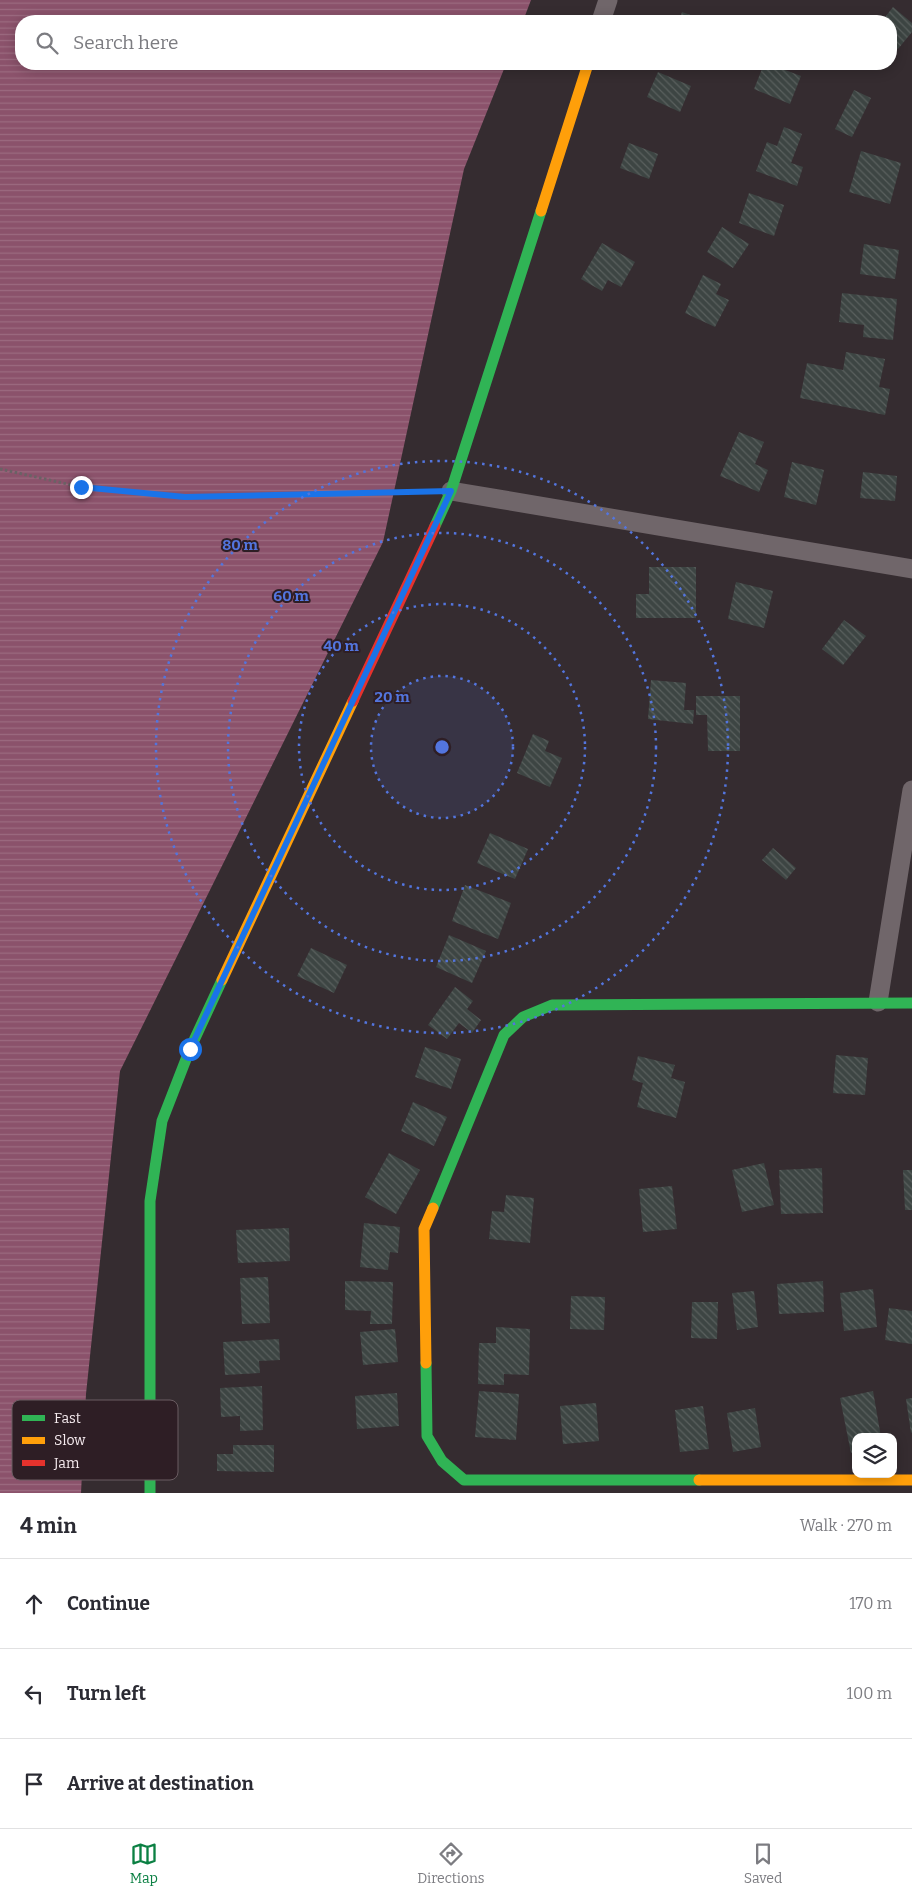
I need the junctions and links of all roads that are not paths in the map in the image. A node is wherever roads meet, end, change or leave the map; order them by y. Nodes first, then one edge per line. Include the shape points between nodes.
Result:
1 (608, 0) edge
2 (603, 15) edge
3 (586, 70) edge
4 (451, 491) junction
5 (912, 570) edge
6 (912, 790) edge
7 (878, 1002) junction
8 (912, 1003) edge
9 (150, 1400) edge
10 (150, 1480) edge
11 (912, 1480) edge
12 (826, 1486) edge
13 (150, 1493) edge

1 - 2 street
3 - 4 street
4 - 5 street
4 - 9 street via 190,1049 162,1121 150,1201
6 - 7 street
7 - 8 street
7 - 12 street via 552,1005 523,1017 504,1035 424,1228 427,1436 442,1461 464,1480
10 - 13 street
11 - 12 street

